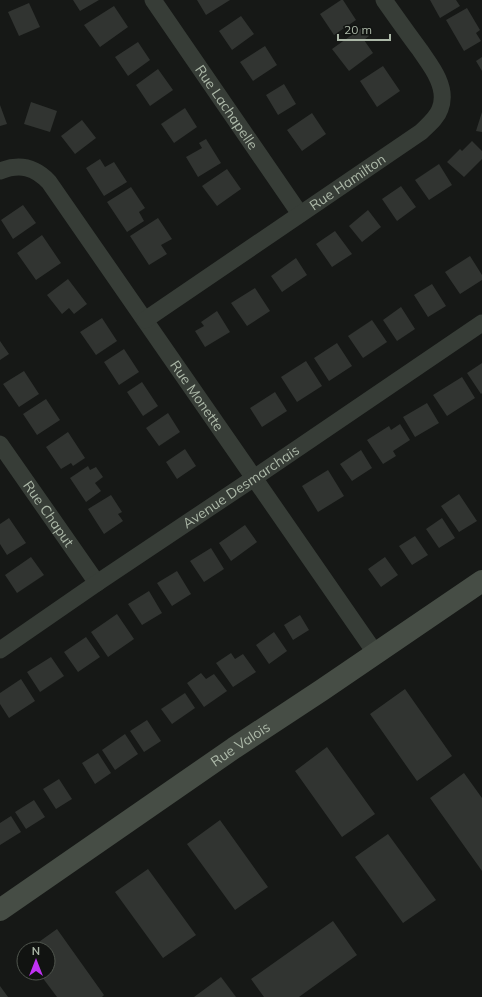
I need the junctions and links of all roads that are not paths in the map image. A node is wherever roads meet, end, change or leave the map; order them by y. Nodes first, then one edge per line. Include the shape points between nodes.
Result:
1 (154, 0) edge
2 (384, 0) edge
3 (0, 171) edge
4 (300, 214) junction
5 (146, 320) junction
6 (482, 323) edge
7 (0, 444) edge
8 (254, 478) junction
9 (482, 581) edge
10 (96, 583) junction
11 (0, 650) edge
12 (376, 654) junction
13 (0, 910) edge

1 - 4 street, Rue Lachapelle
2 - 4 street, Rue Hamilton via 438,79 442,94 441,108 434,120 421,132
3 - 5 street, Rue Monette via 24,167 43,176
4 - 5 street, Rue Hamilton
5 - 8 street, Rue Monette
6 - 8 street, Avenue Desmarchais
7 - 10 street, Rue Chaput
8 - 10 street, Avenue Desmarchais
8 - 12 street, Rue Monette
9 - 12 street, Rue Valois
10 - 11 street, Avenue Desmarchais
12 - 13 street, Rue Valois via 234,748

